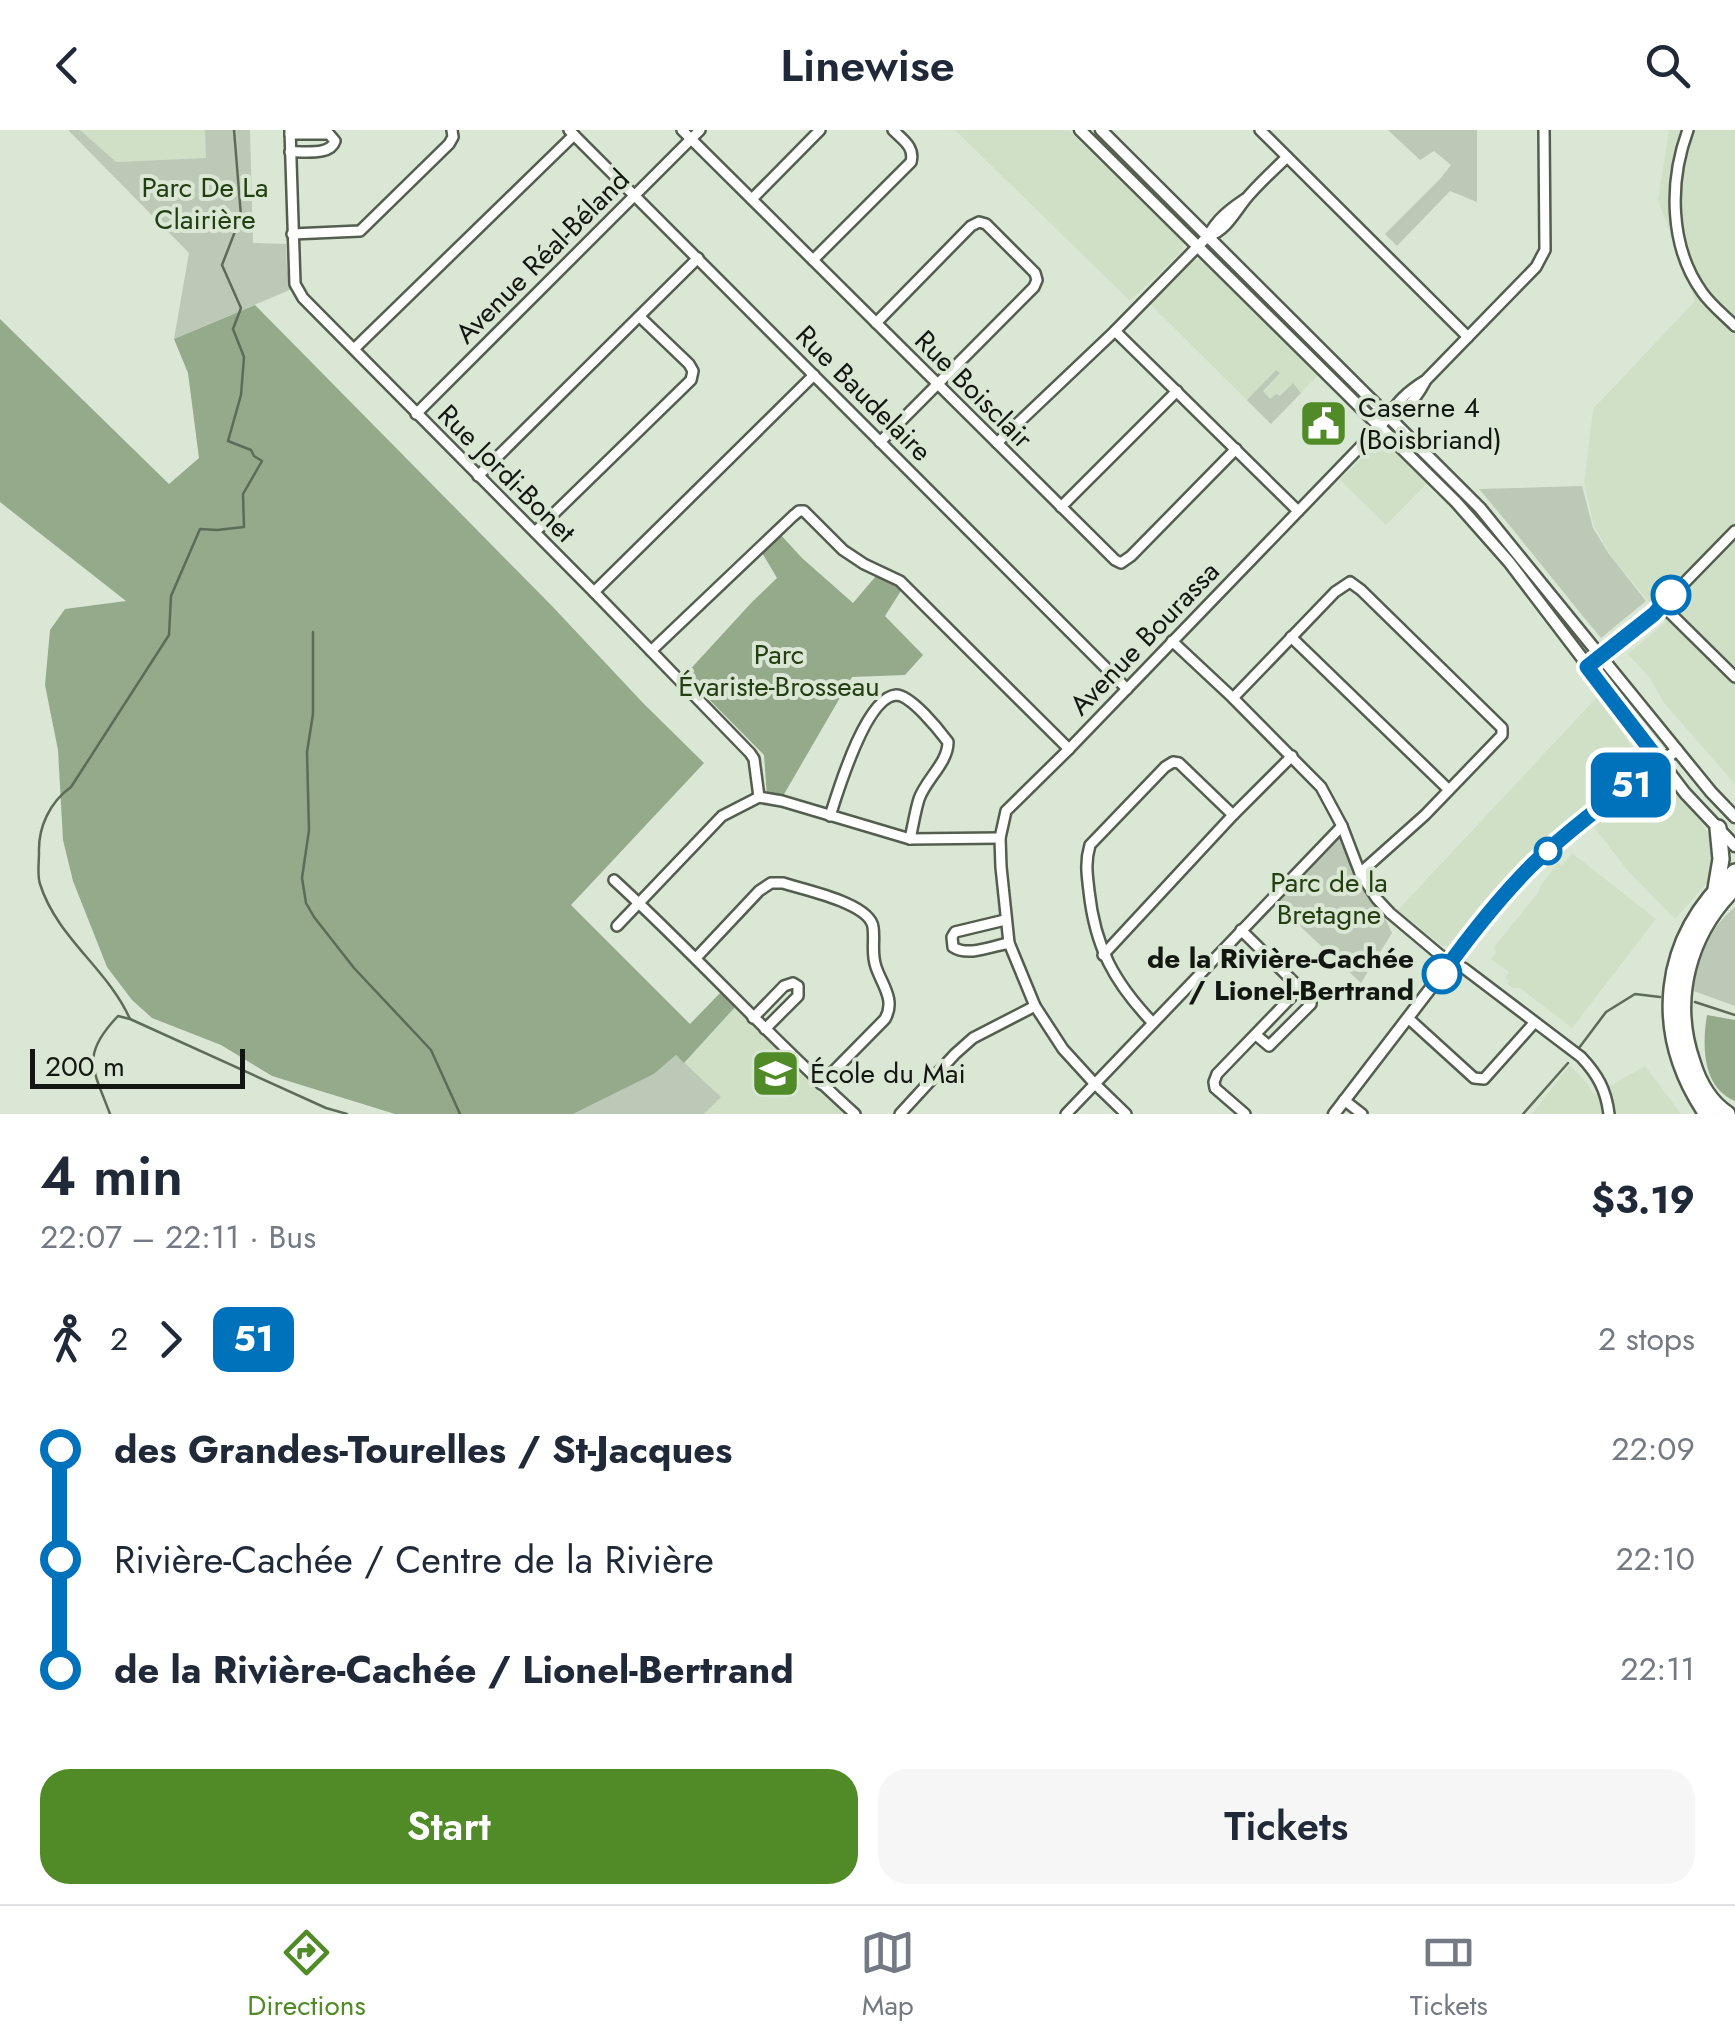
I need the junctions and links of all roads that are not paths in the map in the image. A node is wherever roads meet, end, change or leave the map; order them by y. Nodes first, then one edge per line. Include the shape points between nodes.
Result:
1 (452, 130) edge
2 (682, 130) edge
3 (700, 130) edge
4 (820, 130) edge
5 (893, 130) edge
6 (1080, 130) edge
7 (1101, 130) edge
8 (1260, 130) edge
9 (1544, 130) edge
10 (1688, 130) edge
11 (290, 132) edge
12 (571, 133) edge
13 (692, 139) junction
14 (290, 152) junction
15 (1287, 157) junction
16 (634, 197) junction
17 (752, 199) junction
18 (292, 234) junction
19 (1208, 236) junction
20 (1198, 246) junction
21 (698, 258) junction
22 (813, 260) junction
23 (640, 317) junction
24 (876, 323) junction
25 (1735, 326) edge
26 (1115, 331) junction
27 (1468, 337) junction
28 (354, 350) junction
29 (814, 375) junction
30 (938, 384) junction
31 (1177, 390) junction
32 (416, 414) junction
33 (1389, 417) junction
34 (1380, 426) junction
35 (880, 442) junction
36 (997, 443) junction
37 (1236, 449) junction
38 (478, 476) junction
39 (1061, 507) junction
40 (1298, 512) junction
41 (1735, 531) edge
42 (535, 532) junction
43 (594, 592) junction
44 (1662, 605) junction
45 (1292, 637) junction
46 (1172, 640) junction
47 (651, 651) junction
48 (1601, 656) junction
49 (1587, 667) junction
50 (1735, 678) edge
51 (1126, 689) junction
52 (1233, 698) junction
53 (1069, 748) junction
54 (1677, 750) junction
55 (1292, 756) junction
56 (1660, 762) junction
57 (1448, 789) junction
58 (759, 798) junction
59 (1233, 815) junction
60 (830, 816) junction
61 (1735, 817) edge
62 (1342, 826) junction
63 (1718, 828) junction
64 (1000, 838) junction
65 (910, 839) junction
66 (1735, 846) edge
67 (1735, 872) edge
68 (1360, 874) junction
69 (614, 880) dead end
70 (1729, 890) edge
71 (639, 903) junction
72 (1005, 920) junction
73 (617, 926) dead end
74 (1240, 930) junction
75 (1009, 943) junction
76 (1103, 955) junction
77 (696, 958) junction
78 (1451, 961) junction
79 (1301, 987) junction
80 (1035, 1006) junction
81 (752, 1018) junction
82 (1408, 1018) junction
83 (1152, 1022) junction
84 (1534, 1023) junction
85 (764, 1029) junction
86 (1256, 1036) junction
87 (1094, 1083) junction
88 (822, 1084) junction
89 (1344, 1100) junction
90 (855, 1114) edge
91 (900, 1114) edge
92 (1066, 1114) edge
93 (1126, 1114) edge
94 (1244, 1114) edge
95 (1334, 1114) edge
96 (1362, 1114) edge
97 (1609, 1114) edge
98 (1707, 1114) edge
99 (1727, 1114) edge

1 - 18 street via 449,144 360,232
2 - 13 street, Rue Boisclair
3 - 13 street, Avenue Réal-Béland
4 - 17 street
5 - 22 street via 910,146 911,162
6 - 20 street
7 - 19 street
8 - 15 street
9 - 27 street, Avenue Bourassa via 1544,257
10 - 25 street via 1676,188 1681,245 1701,290
11 - 14 street, Rue Jordi-Bonet
11 - 14 street, Rue Jordi-Bonet via 328,134 335,141 329,150
12 - 16 street, Rue Baudelaire
12 - 28 street
13 - 16 street, Avenue Réal-Béland
13 - 17 street, Rue Boisclair
14 - 18 street, Rue Jordi-Bonet
15 - 19 street
15 - 27 street
16 - 21 street, Rue Baudelaire
16 - 32 street, Avenue Réal-Béland
17 - 22 street, Rue Boisclair
18 - 28 street, Rue Jordi-Bonet via 302,298
19 - 20 street
19 - 33 street
20 - 26 street
20 - 34 street
21 - 23 street
21 - 29 street, Rue Baudelaire
22 - 24 street, Rue Boisclair
23 - 38 street
23 - 42 street via 689,364 691,380
24 - 30 street, Rue Boisclair
24 - 30 street via 971,226 986,224 1007,244 1034,273 1034,287
26 - 31 street
26 - 36 street
27 - 33 street, Avenue Bourassa
28 - 32 street, Rue Jordi-Bonet
29 - 35 street, Rue Baudelaire
29 - 43 street
30 - 35 street
30 - 36 street, Rue Boisclair
31 - 37 street
31 - 39 street
32 - 38 street, Rue Jordi-Bonet
33 - 34 street, Avenue Bourassa
33 - 48 street via 1487,516
34 - 40 street, Avenue Bourassa
34 - 49 street via 1496,548
35 - 51 street, Rue Baudelaire
36 - 39 street, Rue Boisclair
37 - 39 street, Rue Boisclair via 1122,562
37 - 40 street
38 - 42 street, Rue Jordi-Bonet
40 - 46 street, Avenue Bourassa
41 - 44 street
42 - 43 street, Rue Jordi-Bonet
43 - 47 street, Rue Jordi-Bonet
44 - 48 street
44 - 50 street
45 - 52 street
45 - 57 street
45 - 57 street via 1335,592 1350,582 1361,590 1502,728
46 - 51 street, Avenue Bourassa
46 - 52 street
47 - 53 street via 804,511 843,550 900,581
47 - 58 street, Rue Jordi-Bonet via 750,753
48 - 49 street
48 - 54 street
49 - 56 street
51 - 53 street, Avenue Bourassa
52 - 55 street
53 - 64 street, Avenue Bourassa via 1006,811
54 - 56 street
54 - 61 street
55 - 59 street
55 - 62 street via 1321,787
56 - 63 street
56 - 78 street via 1534,864
57 - 68 street
58 - 60 street
58 - 71 street via 722,816
59 - 76 street
59 - 76 street via 1173,762 1090,845 1085,861
60 - 65 street
60 - 65 street via 862,729 896,695 908,699 948,742 920,798
62 - 68 street
62 - 74 street
63 - 66 street
63 - 70 highway
64 - 65 street
64 - 72 street
67 - 70 highway
68 - 78 street via 1400,924
69 - 71 street
70 - 98 highway via 1696,917 1674,973 1670,1005 1681,1066
70 - 99 highway via 1693,947 1682,1007 1694,1069
71 - 73 street
71 - 77 street
72 - 75 street
72 - 75 street via 955,932 952,947 966,952
74 - 79 street
74 - 83 street
75 - 80 street
76 - 83 street
77 - 81 street
77 - 88 street via 771,883 868,915 889,1012
78 - 82 street
78 - 84 street
79 - 86 street
79 - 86 street via 1311,1004 1269,1046
80 - 87 street
80 - 91 street via 972,1038
81 - 85 street
81 - 85 street via 784,986 798,986 798,996
82 - 84 street via 1474,1078 1484,1079
82 - 89 street
83 - 87 street
84 - 97 street via 1594,1071
85 - 88 street
86 - 94 street via 1214,1082
87 - 92 street
87 - 93 street
88 - 90 street
89 - 95 street
89 - 96 street

